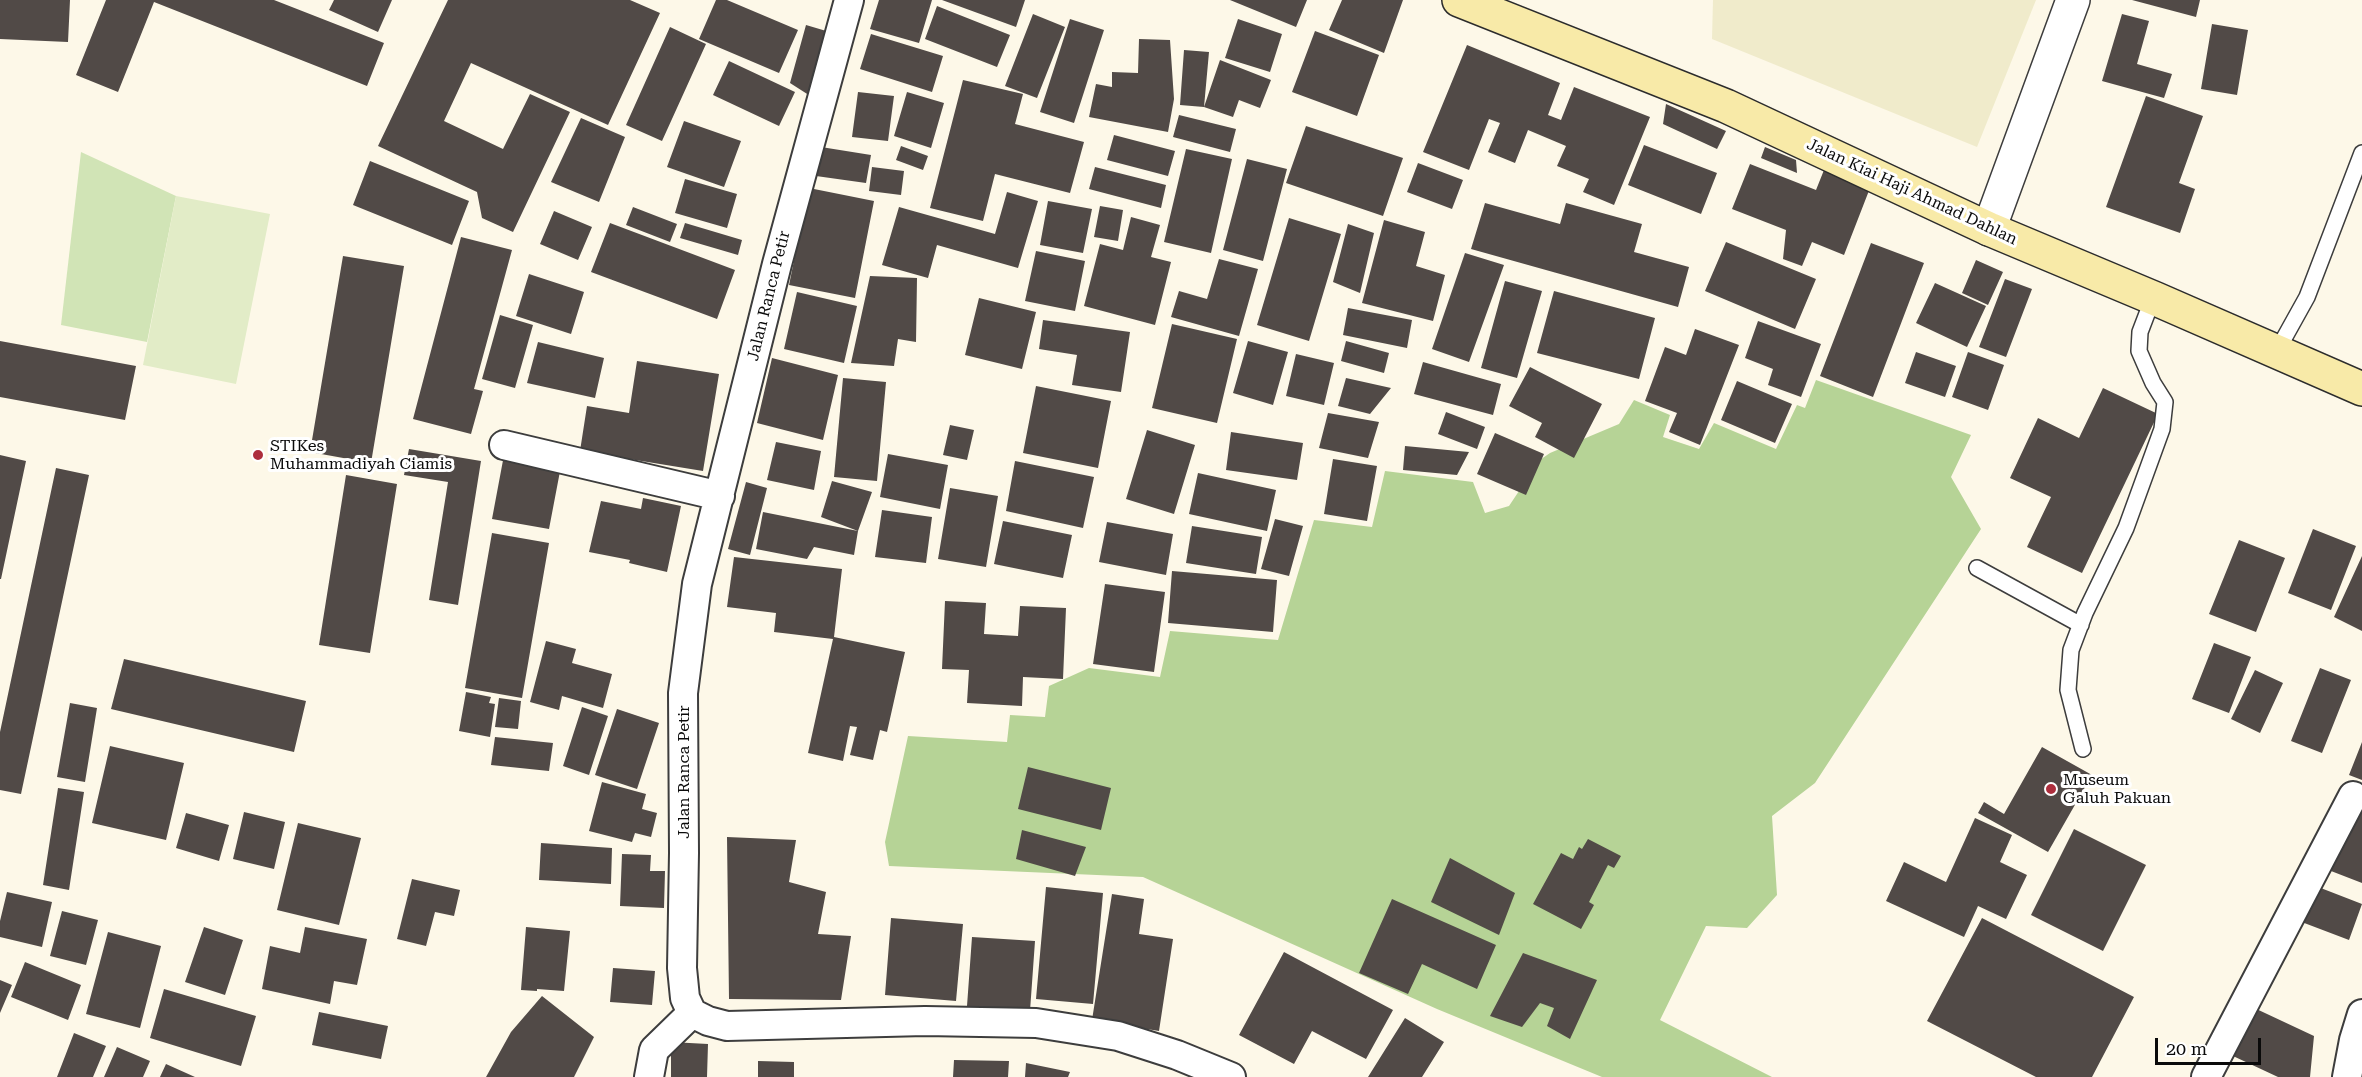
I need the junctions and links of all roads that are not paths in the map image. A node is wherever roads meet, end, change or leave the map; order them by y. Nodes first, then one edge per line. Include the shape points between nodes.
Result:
1 (849, 0) edge
2 (1460, 0) edge
3 (2073, 0) edge
4 (2362, 153) edge
5 (1989, 229) junction
6 (2153, 297) junction
7 (2277, 351) junction
8 (2362, 389) edge
9 (504, 445) dead end
10 (720, 496) junction
11 (1977, 568) dead end
12 (2080, 625) junction
13 (2083, 749) dead end
14 (2353, 796) dead end
15 (692, 1013) junction
16 (2362, 1014) edge
17 (649, 1077) edge
18 (1231, 1077) edge
19 (2206, 1077) edge
20 (2347, 1077) edge

1 - 10 street, Jalan Ranca Petir via 777,264
2 - 5 main road, Jalan Kiai Haji Ahmad Dahlan via 1726,106
3 - 5 street
4 - 7 lane via 2307,297
5 - 6 main road, Jalan Kiai Haji Ahmad Dahlan
6 - 7 main road, Jalan Kiai Haji Ahmad Dahlan
6 - 12 lane via 2140,332 2139,351 2165,402 2162,429 2126,528
7 - 8 main road, Jalan Kiai Haji Ahmad Dahlan
9 - 10 street
10 - 15 street, Jalan Ranca Petir via 697,584 683,693 682,968 685,998
11 - 12 lane
12 - 13 lane via 2072,650 2068,690
14 - 19 street
15 - 17 street via 654,1050
15 - 18 street via 727,1026 925,1021 1036,1023 1118,1036
16 - 20 street

